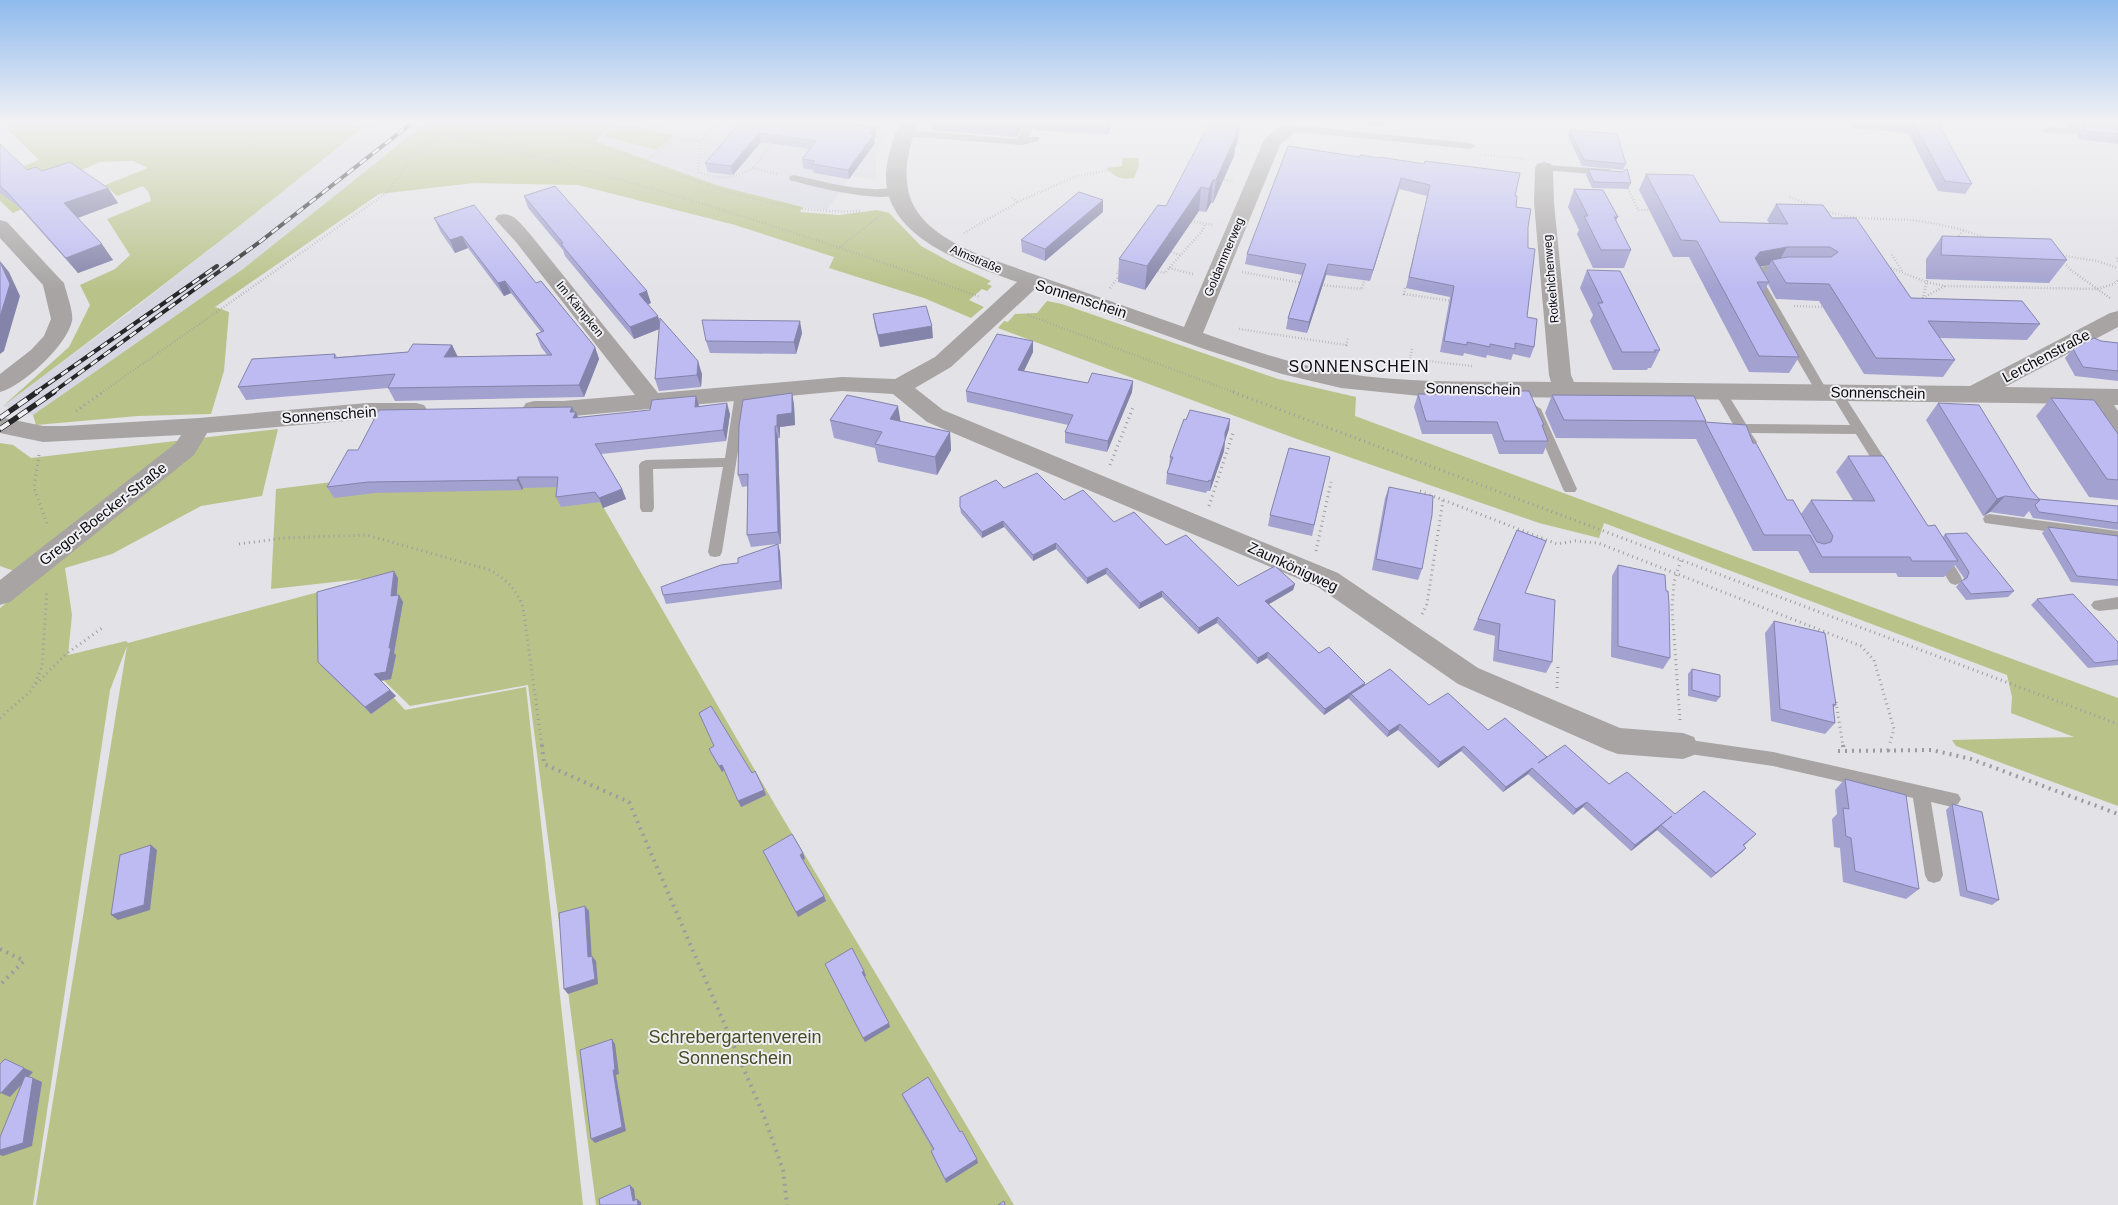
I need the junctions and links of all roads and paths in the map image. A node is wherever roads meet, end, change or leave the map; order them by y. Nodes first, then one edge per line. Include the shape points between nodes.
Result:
1 (396, 178) edge
2 (619, 178) edge
3 (691, 178) edge
4 (715, 178) edge
5 (732, 178) edge
6 (794, 178) edge
7 (895, 178) edge
8 (1069, 178) edge
9 (1257, 178) edge
10 (1544, 178) edge
11 (1623, 178) edge
12 (1790, 197) dead end
13 (901, 198) junction
14 (1012, 198) dead end
15 (1018, 202) junction
16 (1814, 206) edge
17 (1656, 210) edge
18 (1822, 210) edge
19 (988, 213) dead end
20 (994, 216) junction
21 (505, 219) dead end
22 (1187, 220) edge
23 (1205, 224) junction
24 (0, 226) edge
25 (1235, 229) junction
26 (1965, 229) junction
27 (1418, 235) edge
28 (1989, 239) edge
29 (1426, 243) edge
30 (1954, 243) edge
31 (943, 245) junction
32 (840, 247) junction
33 (1171, 252) edge
34 (1180, 255) junction
35 (1892, 255) dead end
36 (2117, 258) dead end
37 (2118, 262) edge
38 (1122, 266) edge
39 (1219, 267) junction
40 (1802, 268) edge
41 (1892, 268) edge
42 (2118, 268) edge
43 (1158, 271) edge
44 (1904, 273) junction
45 (1929, 273) dead end
46 (1364, 280) edge
47 (2118, 280) edge
48 (1031, 281) junction
49 (1926, 282) junction
50 (1305, 283) edge
51 (1315, 284) edge
52 (1945, 286) junction
53 (1405, 288) dead end
54 (2097, 289) junction
55 (1923, 298) junction
56 (1458, 301) edge
57 (1917, 302) edge
58 (1098, 304) junction
59 (1004, 306) junction
60 (1772, 306) junction
61 (1828, 306) dead end
62 (2115, 308) edge
63 (1194, 329) junction
64 (1348, 338) dead end
65 (0, 385) edge
66 (899, 387) junction
67 (1526, 389) junction
68 (1565, 390) junction
69 (1720, 391) junction
70 (1829, 392) junction
71 (741, 394) junction
72 (2108, 396) edge
73 (1967, 399) junction
74 (652, 401) junction
75 (1134, 405) dead end
76 (436, 410) edge
77 (514, 410) edge
78 (199, 426) junction
79 (7, 427) edge
80 (1742, 428) junction
81 (1234, 430) dead end
82 (1860, 430) junction
83 (2118, 430) edge
84 (43, 434) junction
85 (1756, 453) edge
86 (730, 462) junction
87 (1331, 482) dead end
88 (1102, 485) junction
89 (1897, 488) edge
90 (1570, 489) dead end
91 (1420, 491) edge
92 (1443, 500) junction
93 (647, 508) dead end
94 (1990, 519) dead end
95 (1202, 526) junction
96 (2118, 536) edge
97 (1929, 538) edge
98 (240, 544) dead end
99 (56, 550) junction
100 (715, 552) dead end
101 (1681, 560) junction
102 (30, 571) junction
103 (1309, 572) junction
104 (1676, 573) junction
105 (1955, 579) edge
106 (0, 595) edge
107 (2118, 603) edge
108 (2098, 604) dead end
109 (102, 628) dead end
110 (1410, 637) junction
111 (31, 691) junction
112 (1835, 697) edge
113 (0, 718) edge
114 (2118, 724) edge
115 (1683, 746) junction
116 (1836, 751) dead end
117 (1844, 751) junction
118 (1888, 751) junction
119 (1921, 792) junction
120 (1952, 799) dead end
121 (2118, 814) edge
122 (1934, 875) dead end
123 (0, 949) edge
124 (0, 986) edge
125 (787, 1205) edge

1 - 84 path via 388,192 372,204
2 - 32 path, bridge
3 - 13 path via 800,209 841,212
4 - 5 path
6 - 13 lane
7 - 13 street, Almstraße
8 - 15 path
9 - 25 street, Goldammerweg
10 - 68 street, Rotkehlchenweg via 1560,375
11 - 17 path via 1638,210
12 - 16 path
13 - 31 street, Almstraße via 919,226
13 - 32 path
14 - 15 path
15 - 20 path
18 - 26 path via 1838,216 1934,222
19 - 20 path
20 - 31 path
21 - 74 street, Im Kämpken
22 - 23 path
23 - 25 path
23 - 34 path
24 - 65 street via 53,283 62,319 54,339 39,355
25 - 39 street, Goldammerweg
26 - 28 path
26 - 30 path
27 - 29 path via 1417,242
31 - 48 street, Almstraße
32 - 59 path
33 - 34 path
34 - 43 path via 1165,273
35 - 44 path
36 - 37 path
38 - 58 path via 1117,273 1120,276
39 - 50 path
39 - 63 street, Goldammerweg
40 - 60 lane via 1768,268 1756,272 1754,276
41 - 44 path
42 - 54 path via 2097,261 2056,255
44 - 49 path
45 - 49 path
46 - 51 path via 1362,289
47 - 54 path
48 - 58 street, Sonnenschein
48 - 59 street, Sonnenschein
49 - 52 path
49 - 55 path
52 - 54 path
52 - 55 path
53 - 56 path via 1404,294
54 - 62 path
55 - 57 path
58 - 63 street, Sonnenschein
59 - 66 street, Sonnenschein via 943,362
59 - 101 path
60 - 61 path
60 - 70 lane
62 - 73 street, Lerchenstraße
63 - 64 path via 1346,345
63 - 67 street, Sonnenschein via 1263,360 1346,381 1420,388
66 - 71 street via 842,384
66 - 88 street, Zaunkönigweg via 935,416
67 - 68 street, Sonnenschein
67 - 90 lane
68 - 69 street, Sonnenschein
69 - 70 street, Sonnenschein
69 - 80 lane
70 - 73 street, Sonnenschein
70 - 82 lane
71 - 74 street
71 - 86 lane
72 - 73 street, Sonnenschein
72 - 83 street
74 - 77 street
75 - 88 path
76 - 78 street, Sonnenschein via 367,411
78 - 84 street, Sonnenschein
78 - 99 street, Gregor-Boecker-Straße via 185,449
79 - 84 street, Sonnenschein
80 - 82 lane
80 - 85 lane
81 - 95 path
82 - 89 lane
84 - 99 path via 34,488
86 - 93 lane via 646,465
86 - 100 lane
87 - 103 path via 1316,558
88 - 95 street, Zaunkönigweg
91 - 92 path
92 - 104 path via 1557,544 1575,540 1598,543
92 - 110 path via 1427,604
94 - 96 lane
95 - 103 street, Zaunkönigweg
97 - 105 lane
98 - 125 path via 285,538 376,536 490,570 515,590 525,614 544,764 629,802 764,1116 783,1170
99 - 102 street, Gregor-Boecker-Straße
101 - 104 path
101 - 114 path
102 - 106 street, Gregor-Boecker-Straße
102 - 111 path via 48,576 42,668
103 - 110 street, Zaunkönigweg via 1328,580
104 - 115 path via 1672,608
104 - 118 path via 1852,640 1869,652 1877,668 1894,729
107 - 108 lane
109 - 111 path via 85,638 42,676
110 - 115 street, Zaunkönigweg via 1468,676 1618,741
111 - 113 path
112 - 117 path
115 - 119 lane via 1773,759
116 - 117 path
117 - 118 path
118 - 121 path via 1932,750 1971,759
119 - 120 lane
119 - 122 lane
123 - 124 path via 24,961

